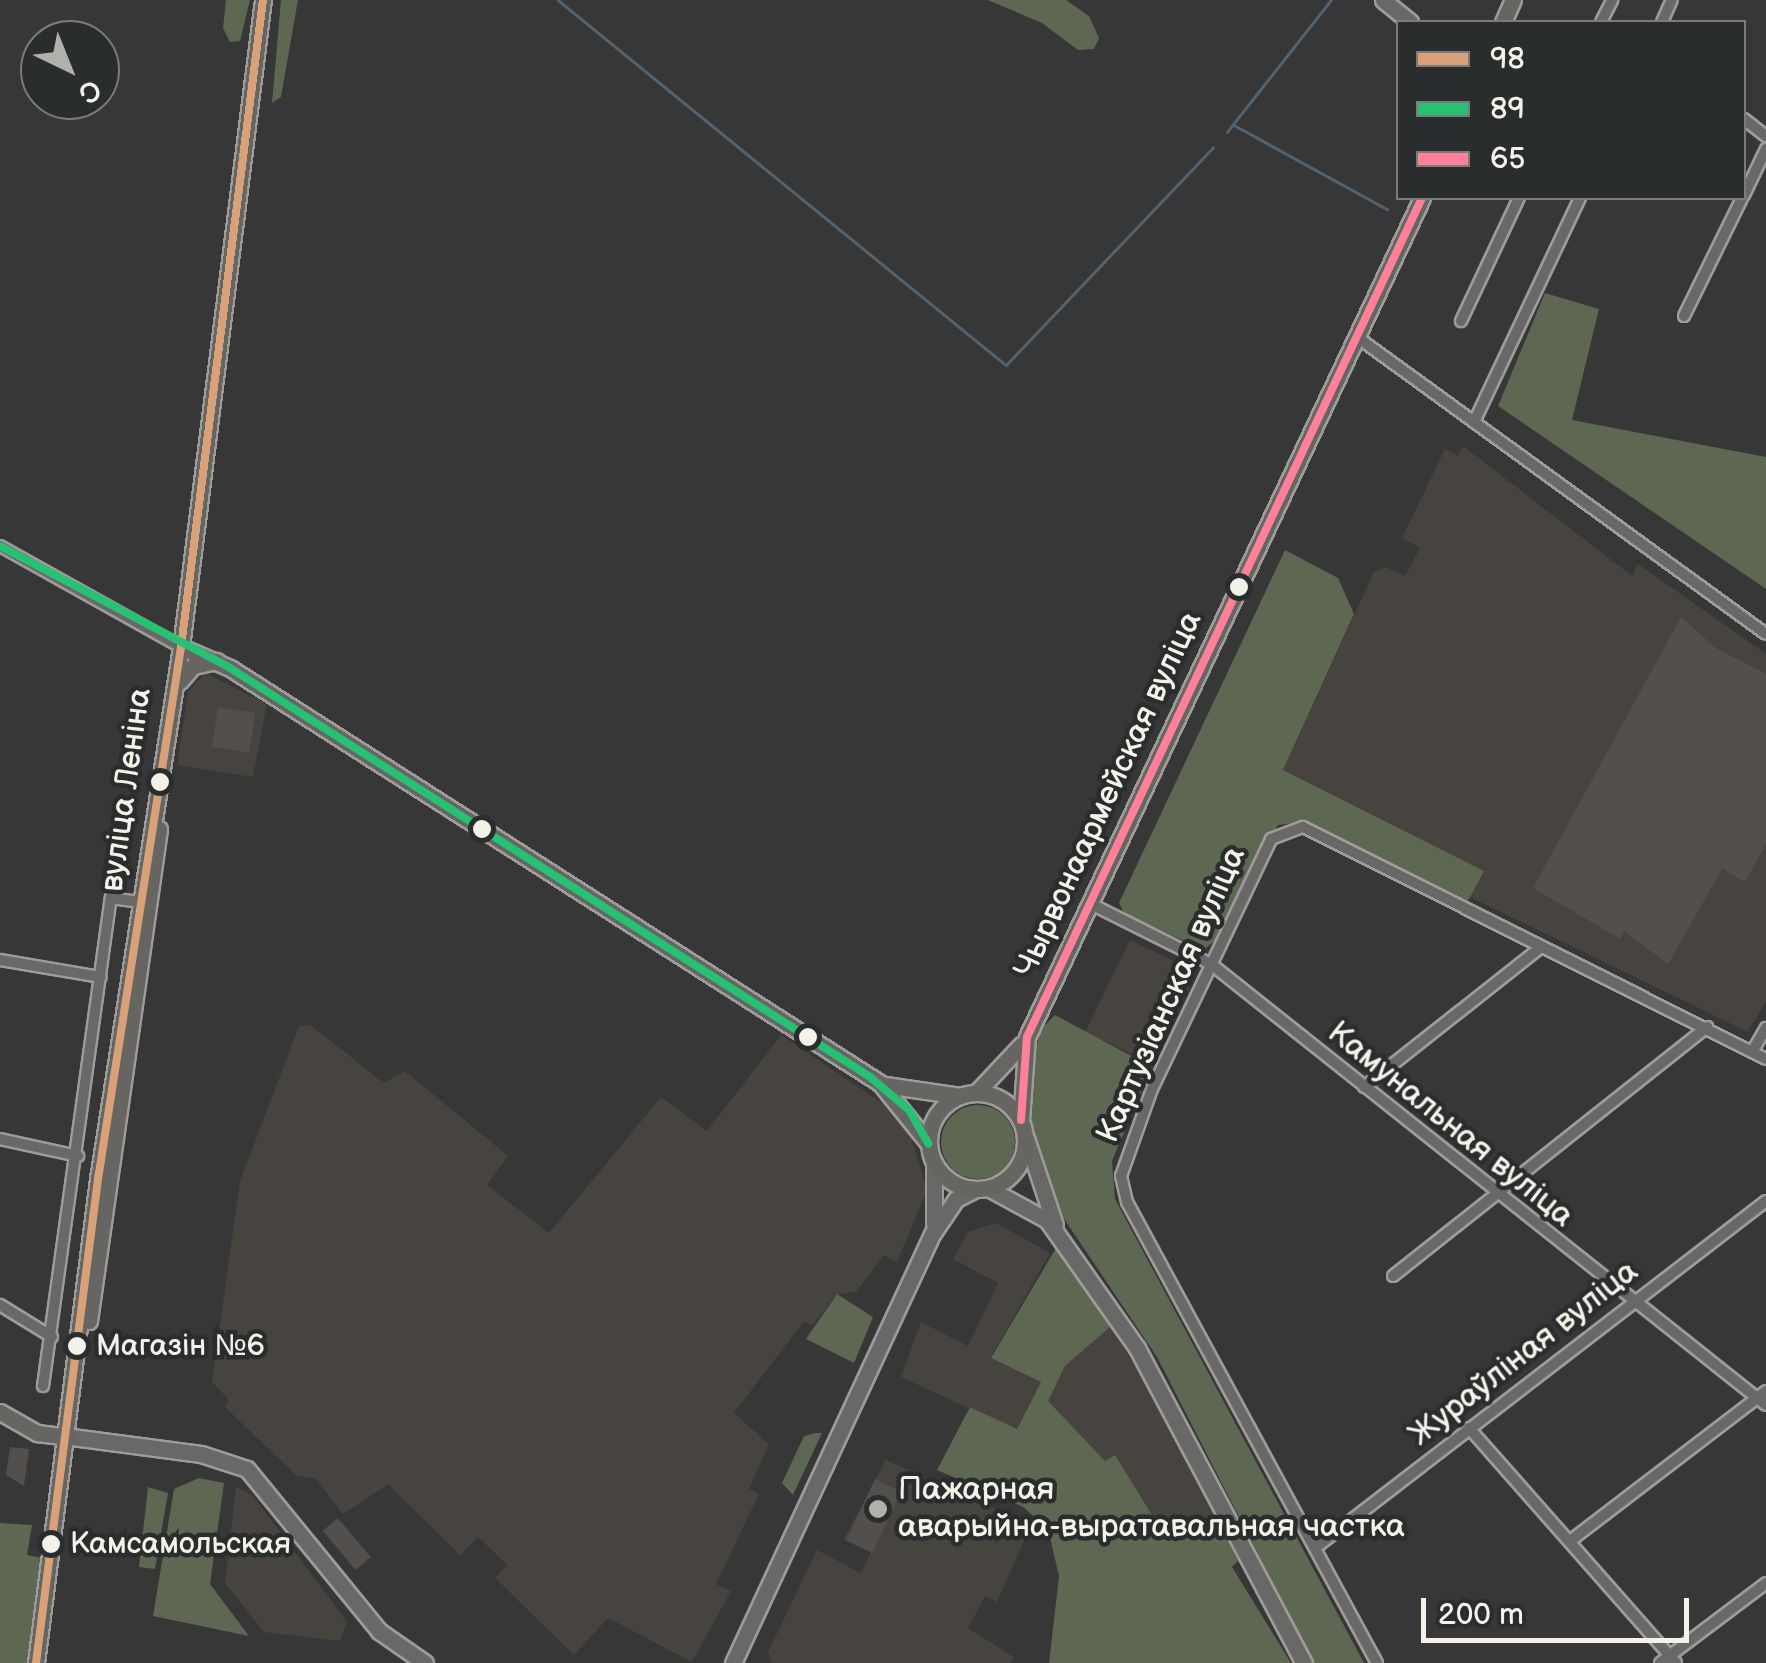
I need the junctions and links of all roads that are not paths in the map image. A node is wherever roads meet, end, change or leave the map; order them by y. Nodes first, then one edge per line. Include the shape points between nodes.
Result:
1 (263, 0) edge
2 (1383, 0) edge
3 (1408, 20) edge
4 (1746, 121) edge
5 (1766, 136) edge
6 (1766, 149) edge
7 (1746, 190) edge
8 (1421, 200) edge
9 (1518, 200) edge
10 (1579, 200) edge
11 (1741, 200) edge
12 (1684, 316) dead end
13 (1461, 322) dead end
14 (1357, 338) junction
15 (1474, 422) junction
16 (0, 546) edge
17 (1766, 634) edge
18 (181, 647) junction
19 (216, 661) junction
20 (180, 681) junction
21 (144, 903) junction
22 (1089, 904) junction
23 (1541, 947) junction
24 (0, 960) edge
25 (1211, 964) junction
26 (101, 977) junction
27 (1707, 1027) junction
28 (1766, 1028) edge
29 (1027, 1037) junction
30 (1752, 1052) junction
31 (1766, 1060) edge
32 (880, 1083) junction
33 (1364, 1087) junction
34 (968, 1095) junction
35 (1021, 1120) junction
36 (1026, 1138) junction
37 (0, 1139) edge
38 (929, 1144) junction
39 (78, 1156) junction
40 (934, 1163) junction
41 (982, 1189) junction
42 (1497, 1195) junction
43 (1766, 1201) edge
44 (933, 1233) junction
45 (1059, 1234) junction
46 (1393, 1276) dead end
47 (1630, 1303) junction
48 (0, 1304) edge
49 (52, 1337) junction
50 (44, 1386) dead end
51 (1763, 1398) edge
52 (0, 1412) edge
53 (1469, 1428) junction
54 (68, 1437) junction
55 (1570, 1541) junction
56 (1314, 1548) junction
57 (1766, 1583) edge
58 (1669, 1660) edge
59 (39, 1663) edge
60 (425, 1663) edge
61 (733, 1663) edge
62 (1304, 1663) edge
63 (1377, 1663) edge

1 - 18 main road
2 - 3 main road
4 - 5 street
6 - 7 street
8 - 14 main road, Чырвонаармейская вуліца
9 - 13 street
10 - 15 street
11 - 12 street
14 - 15 street
14 - 22 main road, Чырвонаармейская вуліца
15 - 17 street
16 - 18 street
18 - 19 main road
18 - 20 main road, вуліца Леніна
18 - 21 main road, вуліца Леніна
19 - 20 main road via 193,666
19 - 32 main road
20 - 21 main road, вуліца Леніна
21 - 26 street via 111,898
21 - 54 main road, вуліца Леніна
22 - 25 street, Камунальная вуліца
22 - 29 main road, Чырвонаармейская вуліца
23 - 25 street, Картузіанская вуліца via 1303,827 1271,839
23 - 27 street, Картузіанская вуліца
23 - 33 street
24 - 26 street
25 - 33 street, Камунальная вуліца
25 - 56 street, Картузіанская вуліца via 1124,1154 1121,1176 1127,1202
26 - 39 street
27 - 30 street, Картузіанская вуліца
27 - 42 street
28 - 30 street
29 - 34 main road, Чырвонаармейская вуліца
29 - 35 main road, Чырвонаармейская вуліца
30 - 31 street, Картузіанская вуліца
32 - 34 main road
32 - 38 main road
33 - 42 street, Камунальная вуліца
34 - 35 main road via 1010,1106
34 - 38 main road via 937,1115
35 - 36 main road
36 - 41 main road via 1016,1170
36 - 45 main road
37 - 39 street
38 - 40 main road
39 - 49 street
40 - 41 main road via 952,1182
40 - 44 main road
41 - 44 main road via 956,1199
41 - 45 main road via 1030,1208
42 - 46 street
42 - 47 street, Камунальная вуліца
43 - 47 street, Жураўліная вуліца
44 - 61 main road
45 - 62 main road via 1172,1406
47 - 51 street, Камунальная вуліца
47 - 53 street, Жураўліная вуліца
48 - 49 street
49 - 50 street
51 - 55 street
52 - 54 main road via 37,1433
53 - 55 street
53 - 56 street, Жураўліная вуліца
54 - 59 main road, вуліца Леніна
54 - 60 main road via 201,1454 248,1470 379,1631
55 - 58 street
56 - 63 street, Картузіанская вуліца
57 - 58 street

